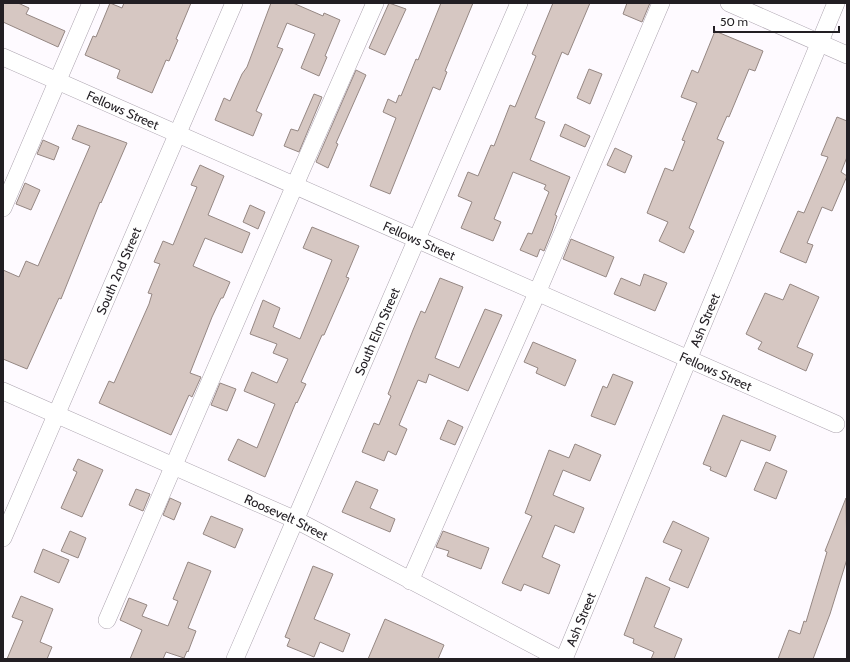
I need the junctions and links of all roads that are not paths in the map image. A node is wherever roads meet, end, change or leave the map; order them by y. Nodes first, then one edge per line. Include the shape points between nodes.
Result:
1 (91, 3) edge
2 (234, 3) edge
3 (375, 3) edge
4 (519, 3) edge
5 (661, 3) edge
6 (729, 3) edge
7 (836, 3) edge
8 (820, 43) junction
9 (847, 55) edge
10 (3, 58) edge
11 (57, 81) junction
12 (178, 134) junction
13 (294, 185) junction
14 (3, 208) edge
15 (416, 239) junction
16 (537, 293) junction
17 (688, 360) junction
18 (3, 391) edge
19 (57, 415) junction
20 (836, 424) dead end
21 (174, 466) junction
22 (296, 520) junction
23 (3, 538) edge
24 (410, 581) junction
25 (107, 620) dead end
26 (234, 659) edge
27 (560, 659) edge
28 (564, 659) edge

1 - 11 street
2 - 12 street, South 2nd Street
3 - 13 street
4 - 15 street, South Elm Street
5 - 16 street
6 - 8 street
7 - 8 street, Ash Street
8 - 9 street
8 - 17 street, Ash Street
10 - 11 street, Fellows Street
11 - 12 street, Fellows Street
11 - 14 street
12 - 13 street, Fellows Street
12 - 19 street, South 2nd Street
13 - 15 street, Fellows Street
13 - 21 street
15 - 16 street, Fellows Street
15 - 22 street, South Elm Street
16 - 17 street, Fellows Street
16 - 24 street
17 - 20 street, Fellows Street
17 - 28 street, Ash Street
18 - 19 street, Roosevelt Street
19 - 21 street, Roosevelt Street
19 - 23 street, South 2nd Street
21 - 22 street, Roosevelt Street
21 - 25 street
22 - 24 street, Roosevelt Street
22 - 26 street, South Elm Street
24 - 27 street, Roosevelt Street

